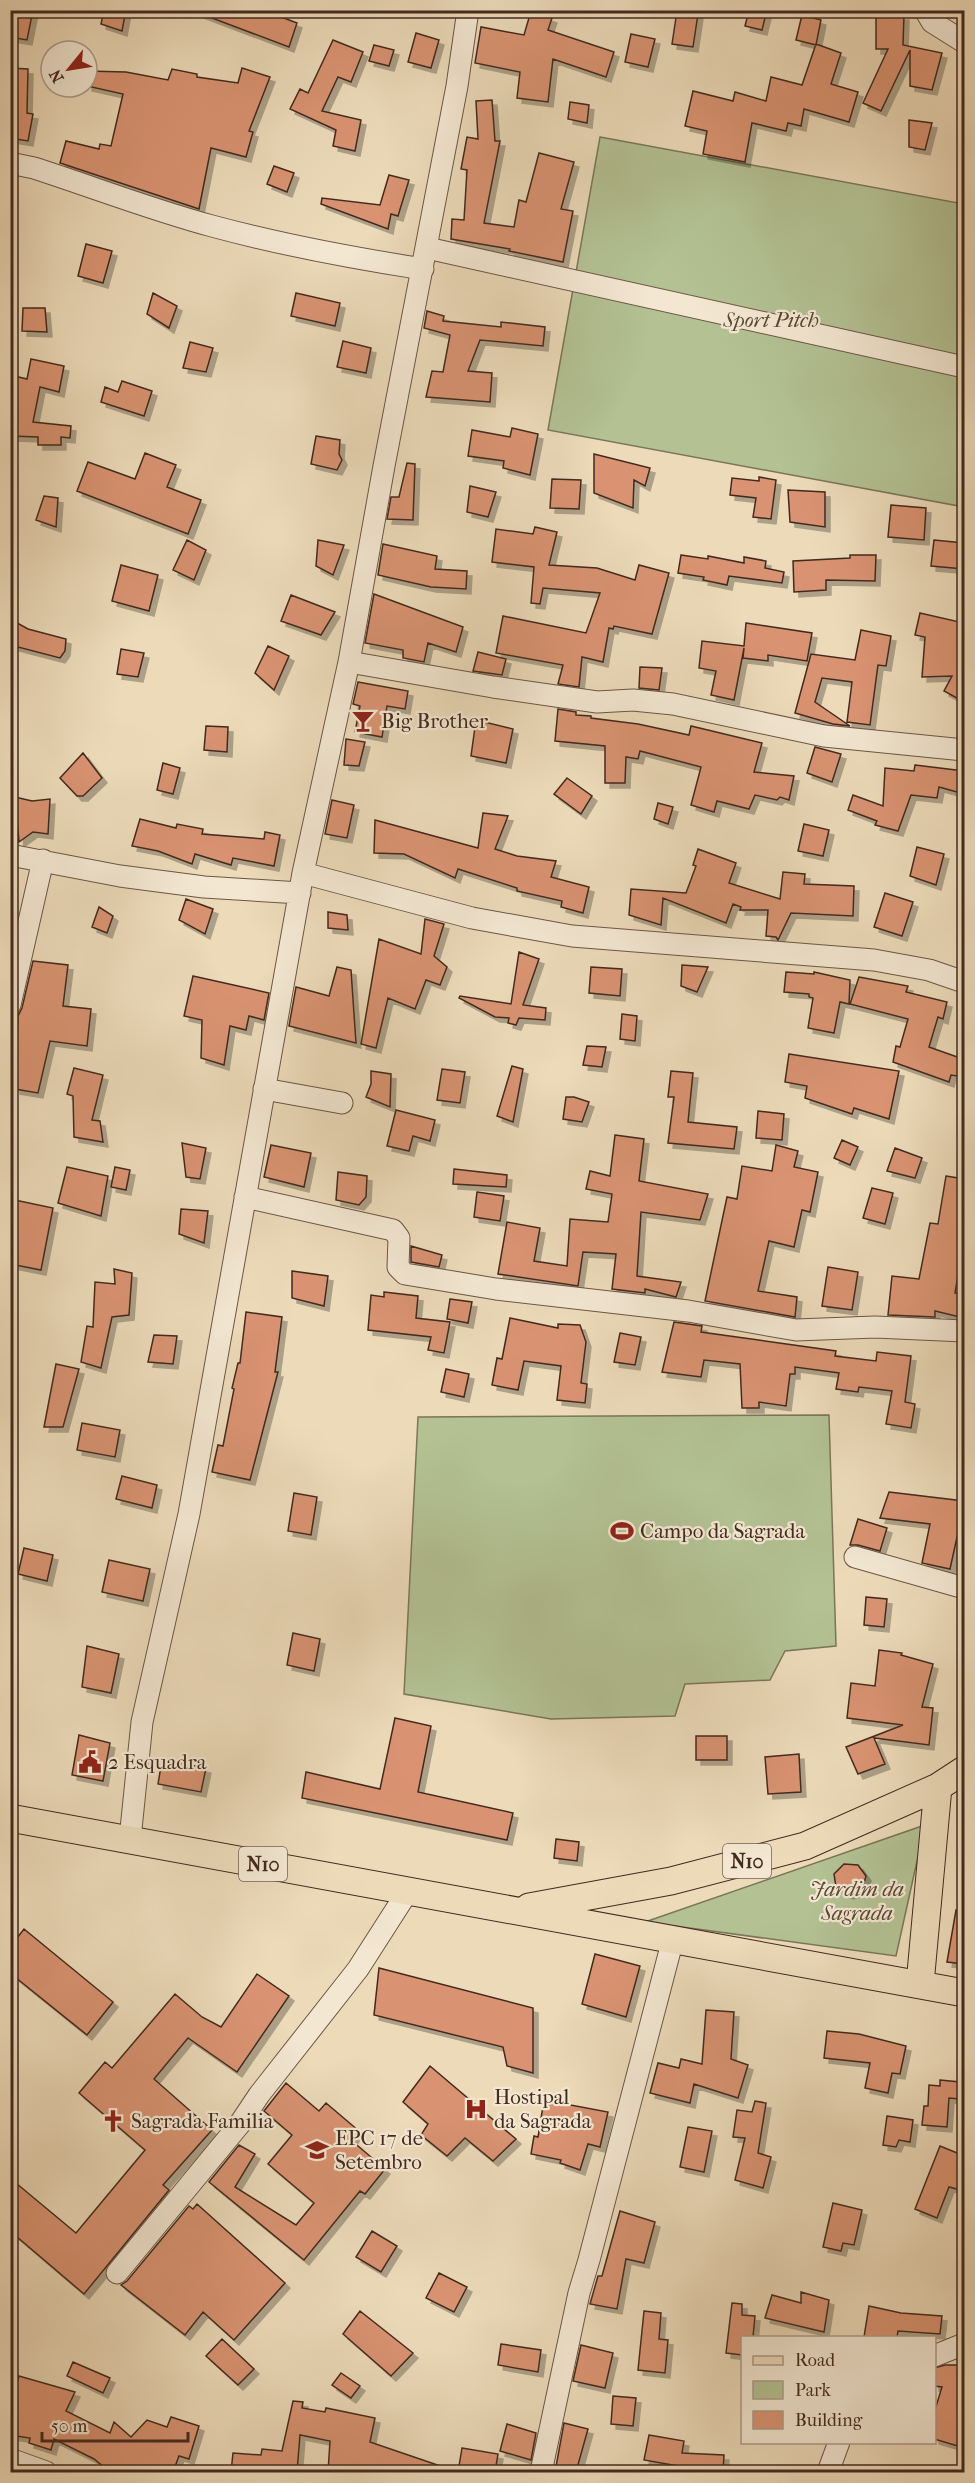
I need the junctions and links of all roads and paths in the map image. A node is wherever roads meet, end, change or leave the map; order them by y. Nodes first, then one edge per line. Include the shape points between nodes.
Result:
1 (468, 10) edge
2 (926, 10) edge
3 (964, 42) edge
4 (10, 163) edge
5 (425, 258) junction
6 (964, 367) edge
7 (349, 663) junction
8 (964, 750) edge
9 (10, 855) edge
10 (43, 860) junction
11 (302, 883) junction
12 (964, 982) edge
13 (10, 1005) edge
14 (264, 1089) junction
15 (342, 1103) dead end
16 (245, 1197) junction
17 (964, 1331) edge
18 (855, 1557) dead end
19 (964, 1588) edge
20 (964, 1770) edge
21 (938, 1787) junction
22 (10, 1818) edge
23 (130, 1839) junction
24 (408, 1891) junction
25 (516, 1910) junction
26 (673, 1939) junction
27 (920, 1984) junction
28 (964, 1993) edge
29 (117, 2273) dead end
30 (964, 2344) edge
31 (936, 2355) edge
32 (838, 2444) edge
33 (10, 2459) edge
34 (46, 2472) edge
35 (541, 2472) edge
36 (828, 2472) edge

1 - 5 street
2 - 3 street via 932,22
4 - 5 street via 277,243 337,256
5 - 6 street
5 - 7 street
7 - 8 street via 597,702 673,704 824,736
7 - 11 street
9 - 10 street
10 - 11 street via 120,876 204,887
10 - 13 street
11 - 12 street via 572,936 874,960 929,970
11 - 14 street
14 - 15 street
14 - 16 street
16 - 17 street via 393,1230 399,1238 398,1267 405,1274 507,1291 688,1311 796,1330 875,1327
16 - 23 street via 189,1514 142,1722
18 - 19 street
20 - 21 main road, N10
21 - 25 main road, N10 via 805,1846 671,1881
21 - 27 main road
22 - 23 main road, N10
23 - 24 main road, N10
24 - 25 main road, N10
24 - 29 street via 345,1986 239,2125
25 - 26 main road, N10
26 - 27 main road, N10
26 - 35 street via 579,2293
27 - 28 main road, N10
30 - 31 street
32 - 36 street
33 - 34 street

